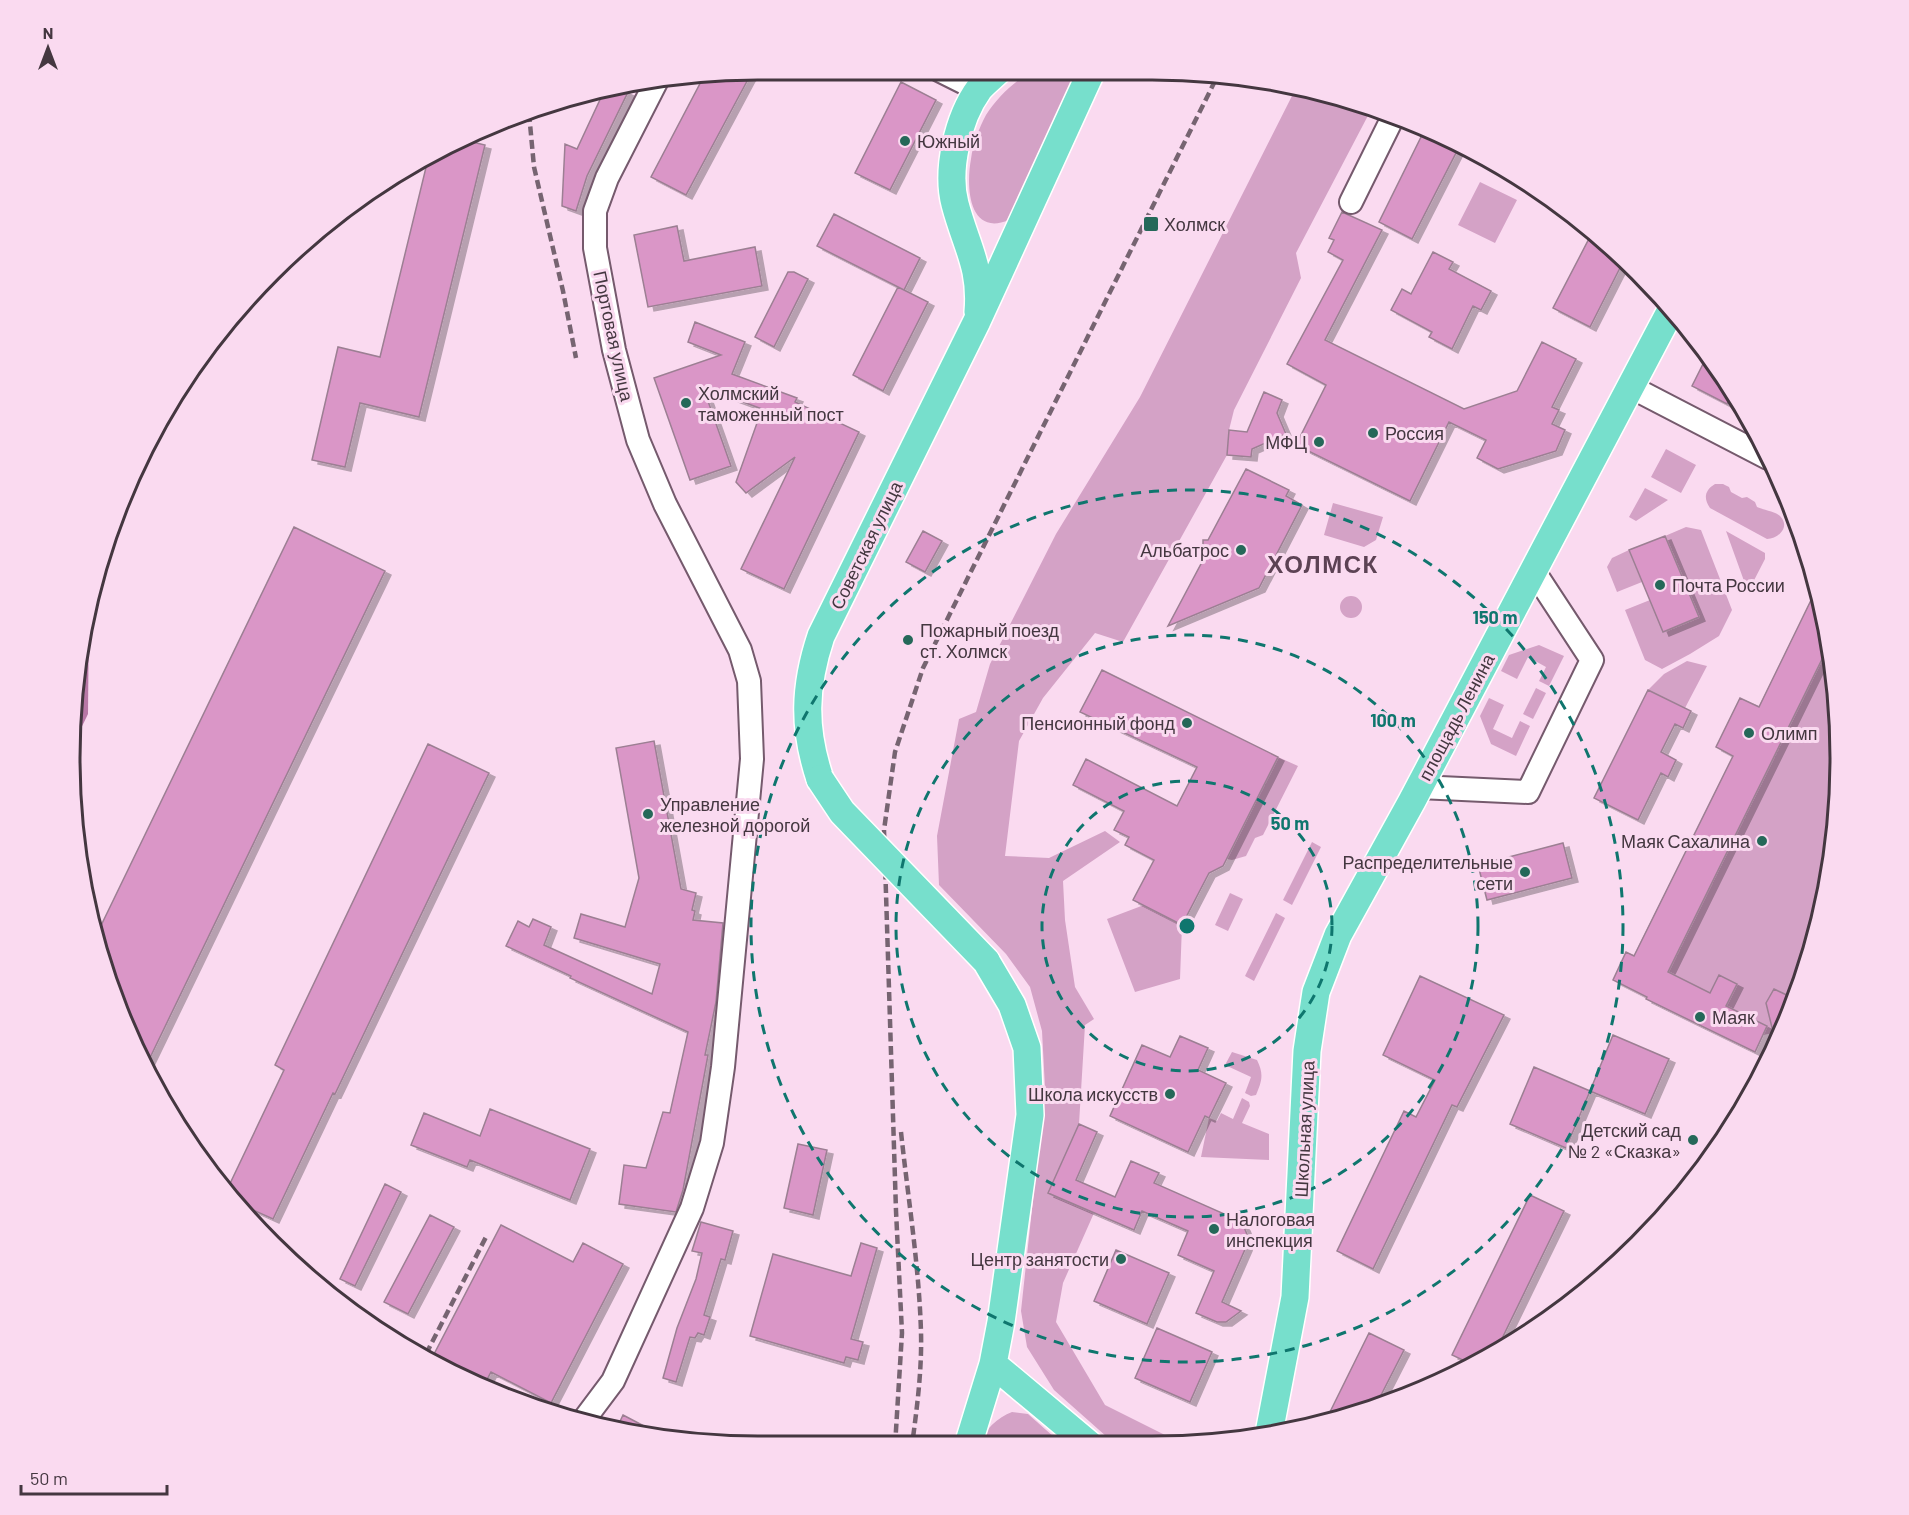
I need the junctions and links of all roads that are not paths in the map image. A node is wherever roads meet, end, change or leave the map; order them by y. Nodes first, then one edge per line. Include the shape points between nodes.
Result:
1 (959, 80) edge
2 (989, 80) edge
3 (1086, 80) edge
4 (653, 88) edge
5 (979, 90) junction
6 (1390, 123) edge
7 (1351, 202) dead end
8 (964, 230) junction
9 (1017, 236) junction
10 (1667, 318) edge
11 (977, 321) junction
12 (1635, 379) junction
13 (1756, 451) edge
14 (1533, 570) junction
15 (1419, 787) junction
16 (1338, 935) joint
17 (993, 1364) junction
18 (589, 1414) edge
19 (1271, 1424) edge
20 (971, 1436) edge
21 (1079, 1436) edge

1 - 5 street
2 - 5 main road, Советская улица
3 - 9 main road, Советская улица
4 - 18 street, Портовая улица via 607,178 595,211 595,248 614,350 638,440 665,504 740,650 749,681 752,759 714,1132 692,1208 613,1382
5 - 8 main road, Советская улица via 958,132 952,170 955,202
6 - 7 street
8 - 9 main road via 982,241 1003,243
8 - 11 main road, Советская улица via 978,273
9 - 11 main road, Советская улица
10 - 12 main road, площадь Ленина
11 - 17 main road, Советская улица, bridge via 821,636 812,662 807,722 820,780 842,812 986,961 1012,1005 1027,1048 1030,1115
12 - 13 street
12 - 14 main road, площадь Ленина
14 - 15 main road, площадь Ленина
14 - 15 street via 1592,660 1528,792
15 - 16 main road, площадь Ленина
16 - 19 main road, Школьная улица via 1317,992 1307,1051 1296,1297
17 - 20 main road, Советская улица
17 - 21 main road

